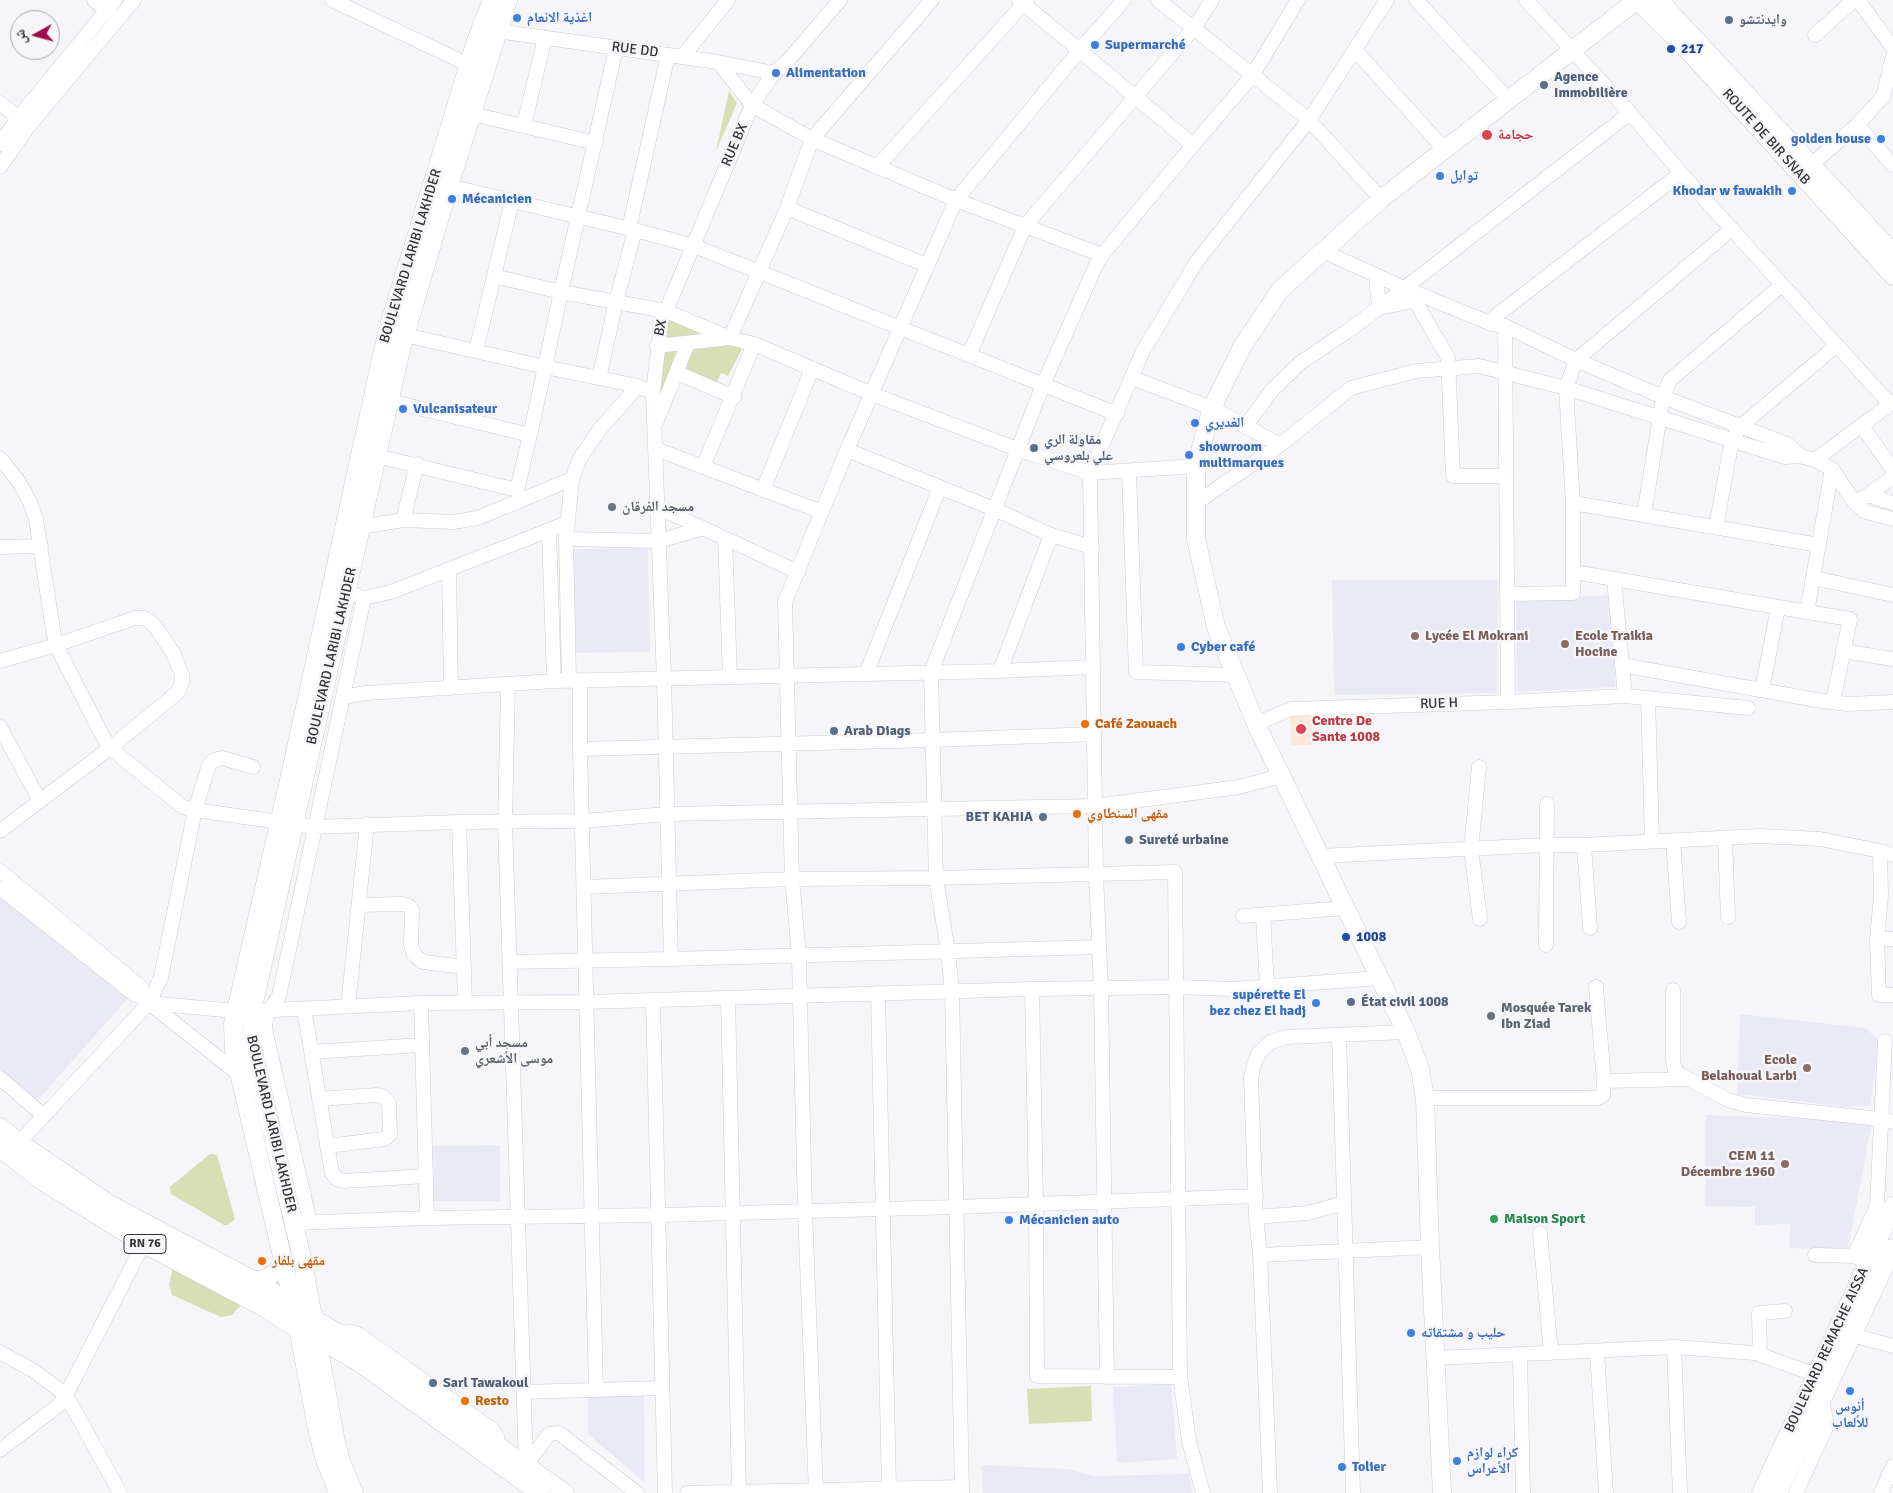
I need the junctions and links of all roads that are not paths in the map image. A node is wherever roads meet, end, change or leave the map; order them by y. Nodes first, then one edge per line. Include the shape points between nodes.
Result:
1 (94, 0) edge
2 (134, 0) edge
3 (332, 0) edge
4 (492, 0) edge
5 (508, 0) edge
6 (728, 0) edge
7 (840, 0) edge
8 (932, 0) edge
9 (1124, 0) edge
10 (1158, 0) edge
11 (1212, 0) edge
12 (1298, 0) edge
13 (1387, 0) edge
14 (1416, 0) edge
15 (1526, 0) edge
16 (1854, 0) edge
17 (1858, 0) edge
18 (1024, 1) edge
19 (1647, 1) edge
20 (110, 5) edge
21 (117, 19) junction
22 (1194, 28) junction
23 (489, 29) junction
24 (1815, 35) dead end
25 (545, 38) junction
26 (616, 48) junction
27 (1893, 48) edge
28 (1079, 50) junction
29 (1355, 50) junction
30 (1572, 51) junction
31 (668, 54) junction
32 (683, 56) junction
33 (1893, 56) edge
34 (718, 62) junction
35 (469, 65) junction
36 (774, 73) junction
37 (1252, 76) junction
38 (1136, 97) junction
39 (1888, 99) edge
40 (1508, 100) junction
41 (0, 103) edge
42 (752, 105) junction
43 (1630, 113) junction
44 (472, 114) junction
45 (1309, 120) junction
46 (23, 123) junction
47 (524, 125) junction
48 (1857, 125) junction
49 (812, 139) junction
50 (596, 143) junction
51 (0, 144) edge
52 (1193, 145) junction
53 (1445, 150) junction
54 (1811, 165) junction
55 (1893, 165) edge
56 (0, 167) edge
57 (877, 167) junction
58 (1681, 173) junction
59 (449, 186) junction
60 (1381, 199) junction
61 (956, 200) junction
62 (512, 201) junction
63 (787, 208) junction
64 (579, 216) junction
65 (1024, 226) junction
66 (632, 229) junction
67 (1732, 229) junction
68 (694, 246) junction
69 (1323, 251) junction
70 (1893, 253) edge
71 (1102, 255) junction
72 (926, 265) junction
73 (759, 273) junction
74 (494, 276) junction
75 (1376, 276) junction
76 (1893, 276) edge
77 (1782, 285) junction
78 (1404, 288) junction
79 (561, 292) junction
80 (1413, 301) junction
81 (616, 302) junction
82 (1379, 308) junction
83 (666, 311) junction
84 (1488, 322) junction
85 (1505, 326) junction
86 (900, 330) junction
87 (405, 335) junction
88 (730, 338) junction
89 (688, 343) junction
90 (754, 344) junction
91 (1837, 345) junction
92 (657, 346) junction
93 (476, 351) junction
94 (969, 354) junction
95 (1576, 360) junction
96 (544, 367) junction
97 (1449, 368) junction
98 (812, 369) junction
99 (1504, 372) junction
100 (677, 373) junction
101 (599, 378) junction
102 (1132, 378) junction
103 (1043, 385) junction
104 (638, 386) junction
105 (1566, 388) junction
106 (653, 393) junction
107 (872, 394) junction
108 (734, 397) junction
109 (1663, 397) junction
110 (390, 401) junction
111 (1891, 403) edge
112 (1212, 408) junction
113 (1116, 414) junction
114 (1661, 416) junction
115 (1741, 426) junction
116 (1862, 426) junction
117 (1245, 427) junction
118 (654, 428) junction
119 (530, 435) junction
120 (1732, 440) junction
121 (1280, 444) junction
122 (656, 449) junction
123 (1017, 449) junction
124 (846, 450) junction
125 (377, 456) junction
126 (1800, 456) junction
127 (0, 458) edge
128 (1815, 460) junction
129 (417, 464) junction
130 (1196, 466) junction
131 (703, 467) junction
132 (1832, 469) junction
133 (1893, 470) edge
134 (1129, 471) junction
135 (1090, 473) junction
136 (1506, 476) junction
137 (1893, 477) edge
138 (572, 479) junction
139 (940, 487) junction
140 (764, 490) junction
141 (1868, 495) junction
142 (1854, 502) junction
143 (1196, 503) junction
144 (1573, 503) junction
145 (1893, 503) edge
146 (658, 507) junction
147 (994, 509) junction
148 (822, 512) junction
149 (1644, 514) junction
150 (1893, 519) edge
151 (403, 520) junction
152 (567, 523) junction
153 (361, 527) junction
154 (1716, 527) junction
155 (703, 528) junction
156 (549, 531) junction
157 (1051, 535) junction
158 (725, 538) junction
159 (566, 540) junction
160 (658, 541) junction
161 (1819, 545) junction
162 (41, 546) junction
163 (0, 547) edge
164 (1092, 547) junction
165 (449, 570) junction
166 (798, 572) junction
167 (1574, 572) junction
168 (1814, 578) junction
169 (1614, 579) junction
170 (347, 592) junction
171 (1508, 594) junction
172 (1893, 595) edge
173 (364, 598) junction
174 (1778, 608) junction
175 (1807, 612) junction
176 (56, 645) junction
177 (1843, 650) junction
178 (1893, 660) edge
179 (0, 661) edge
180 (1622, 665) junction
181 (1093, 667) junction
182 (1000, 671) junction
183 (931, 672) junction
184 (866, 674) junction
185 (1236, 675) junction
186 (788, 676) junction
187 (730, 677) junction
188 (664, 678) junction
189 (575, 680) junction
190 (554, 681) junction
191 (508, 685) junction
192 (451, 688) junction
193 (1762, 690) junction
194 (1626, 696) junction
195 (343, 697) junction
196 (1648, 698) junction
197 (1508, 702) junction
198 (1833, 702) junction
199 (1893, 702) edge
200 (1748, 708) dead end
201 (1256, 724) junction
202 (0, 727) edge
203 (1094, 734) junction
204 (933, 740) junction
205 (789, 744) junction
206 (665, 746) junction
207 (110, 748) junction
208 (580, 749) junction
209 (1478, 767) dead end
210 (253, 768) dead end
211 (1281, 776) junction
212 (40, 801) junction
213 (1546, 804) dead end
214 (1095, 806) junction
215 (195, 810) junction
216 (936, 810) junction
217 (791, 812) junction
218 (667, 814) junction
219 (583, 821) junction
220 (460, 822) junction
221 (505, 823) junction
222 (287, 824) junction
223 (367, 824) junction
224 (314, 827) junction
225 (0, 831) edge
226 (1725, 838) junction
227 (1673, 840) junction
228 (1652, 841) junction
229 (1546, 844) junction
230 (1584, 845) junction
231 (1472, 849) junction
232 (1887, 853) edge
233 (1320, 856) junction
234 (0, 871) edge
235 (1096, 874) junction
236 (936, 878) junction
237 (792, 880) junction
238 (670, 883) junction
239 (584, 887) junction
240 (0, 888) edge
241 (359, 905) junction
242 (1345, 908) junction
243 (1263, 915) junction
244 (1243, 916) dead end
245 (1728, 917) dead end
246 (1480, 919) dead end
247 (1679, 922) dead end
248 (1590, 928) dead end
249 (1893, 938) edge
250 (1877, 940) junction
251 (1546, 945) dead end
252 (1099, 947) junction
253 (948, 952) junction
254 (799, 956) junction
255 (671, 959) junction
256 (586, 960) junction
257 (509, 962) junction
258 (464, 967) junction
259 (1379, 978) junction
260 (1267, 986) junction
261 (1596, 986) dead end
262 (1176, 987) junction
263 (1032, 989) junction
264 (1101, 989) junction
265 (1673, 990) dead end
266 (952, 991) junction
267 (878, 993) junction
268 (1893, 995) edge
269 (801, 996) junction
270 (728, 998) junction
271 (145, 999) junction
272 (653, 1000) junction
273 (510, 1001) junction
274 (586, 1002) junction
275 (421, 1003) junction
276 (465, 1003) junction
277 (348, 1006) junction
278 (304, 1009) junction
279 (243, 1011) junction
280 (269, 1011) junction
281 (1406, 1032) junction
282 (1338, 1035) junction
283 (1885, 1042) dead end
284 (422, 1045) junction
285 (311, 1052) junction
286 (240, 1074) junction
287 (0, 1078) edge
288 (1689, 1080) junction
289 (1604, 1081) junction
290 (1425, 1098) junction
291 (319, 1099) junction
292 (44, 1116) junction
293 (1886, 1121) edge
294 (0, 1128) edge
295 (327, 1146) junction
296 (9, 1148) edge
297 (426, 1176) junction
298 (1256, 1196) junction
299 (1178, 1199) junction
300 (1105, 1202) junction
301 (1036, 1203) junction
302 (1344, 1203) junction
303 (956, 1207) junction
304 (883, 1209) junction
305 (1886, 1209) edge
306 (805, 1211) junction
307 (732, 1213) junction
308 (659, 1214) junction
309 (592, 1215) junction
310 (518, 1217) junction
311 (1256, 1217) junction
312 (427, 1218) junction
313 (302, 1222) junction
314 (1540, 1233) dead end
315 (148, 1236) junction
316 (1430, 1247) junction
317 (1893, 1248) edge
318 (176, 1251) junction
319 (1345, 1251) junction
320 (1260, 1255) junction
321 (1815, 1255) dead end
322 (1861, 1259) junction
323 (283, 1261) junction
324 (251, 1280) junction
325 (294, 1307) junction
326 (1785, 1311) dead end
327 (306, 1323) junction
328 (1852, 1335) junction
329 (317, 1338) junction
330 (1893, 1346) edge
331 (1674, 1347) junction
332 (1597, 1351) junction
333 (0, 1352) edge
334 (1551, 1354) junction
335 (1520, 1355) junction
336 (1760, 1355) junction
337 (1434, 1358) junction
338 (360, 1363) junction
339 (1107, 1377) junction
340 (1823, 1377) junction
341 (1180, 1378) junction
342 (326, 1385) junction
343 (662, 1388) junction
344 (596, 1389) junction
345 (524, 1392) junction
346 (66, 1395) junction
347 (1822, 1400) junction
348 (0, 1450) edge
349 (1893, 1466) edge
350 (522, 1471) junction
351 (889, 1489) junction
352 (962, 1490) edge
353 (816, 1491) junction
354 (739, 1492) edge
355 (120, 1493) edge
356 (338, 1493) edge
357 (354, 1493) edge
358 (540, 1493) edge
359 (566, 1493) edge
360 (637, 1493) edge
361 (664, 1493) edge
362 (687, 1493) edge
363 (1202, 1493) edge
364 (1270, 1493) edge
365 (1353, 1493) edge
366 (1442, 1493) edge
367 (1523, 1493) edge
368 (1606, 1493) edge
369 (1680, 1493) edge
370 (1761, 1493) edge
371 (1778, 1493) edge
372 (1796, 1493) edge
373 (1881, 1493) edge

1 - 20 street
2 - 21 street
3 - 35 street
4 - 23 main road, BOULEVARD LARIBI LAKHDER
5 - 23 main road, BOULEVARD LARIBI LAKHDER
6 - 32 street
7 - 36 street, RUE BX
8 - 49 street
9 - 28 street
10 - 22 street
11 - 22 street
12 - 37 street
13 - 29 street
14 - 40 street
15 - 30 street
16 - 24 street
17 - 27 street
18 - 28 street
18 - 57 street
19 - 30 main road
19 - 54 main road, ROUTE DE BIR SNAB
19 - 76 main road, ROUTE DE BIR SNAB via 1683,45
20 - 21 street
20 - 46 street
21 - 46 street
22 - 37 street
22 - 38 street
23 - 25 street, RUE DD
23 - 35 main road, BOULEVARD LARIBI LAKHDER
23 - 44 main road, BOULEVARD LARIBI LAKHDER
25 - 26 street, RUE DD
25 - 47 street
26 - 31 street, RUE DD
26 - 50 street
28 - 38 street
28 - 61 street
29 - 45 street
29 - 53 street
30 - 40 main road
30 - 43 street
31 - 32 street, RUE DD
31 - 66 street
32 - 34 street, RUE DD
33 - 39 street
34 - 36 street, RUE DD
34 - 42 street
35 - 222 main road, BOULEVARD LARIBI LAKHDER via 382,355
36 - 42 street, RUE BX
37 - 45 street
37 - 52 street
38 - 52 street
38 - 65 street
39 - 48 street
40 - 53 main road
41 - 46 street
42 - 49 street
42 - 68 street, RUE BX
43 - 58 street
43 - 78 street
44 - 47 street
44 - 59 main road, BOULEVARD LARIBI LAKHDER
45 - 60 street
45 - 102 street via 1197,261 1143,351
46 - 51 street
46 - 56 street
47 - 50 street
48 - 54 street
48 - 55 street
49 - 57 street
49 - 63 street
50 - 64 street
52 - 71 street
53 - 60 main road
54 - 70 main road, ROUTE DE BIR SNAB
57 - 61 street
58 - 67 street
58 - 84 street
59 - 62 street
59 - 87 main road, BOULEVARD LARIBI LAKHDER
60 - 69 main road
61 - 65 street
61 - 72 street
62 - 64 street
62 - 74 street
63 - 72 street
63 - 73 street
64 - 66 street
64 - 79 street
65 - 71 street
65 - 94 street
66 - 68 street
66 - 81 street
67 - 77 street
67 - 95 street
68 - 73 street
68 - 83 street, RUE BX
69 - 75 street
69 - 112 main road via 1280,290 1242,347
71 - 103 street
72 - 86 street
73 - 86 street
73 - 88 street
74 - 79 street
74 - 93 street
75 - 78 street
75 - 82 street
77 - 91 street
77 - 109 street via 1670,380
78 - 80 street
78 - 82 street
78 - 84 street
79 - 81 street
79 - 96 street
80 - 82 street
80 - 97 street via 1448,358
81 - 83 street
81 - 101 street
82 - 117 street via 1300,363 1272,390
83 - 88 street
83 - 92 street, BX via 662,316
84 - 85 street
85 - 95 street
85 - 99 street
86 - 94 street
86 - 107 street
87 - 93 street
87 - 110 main road, BOULEVARD LARIBI LAKHDER
88 - 89 street
88 - 90 street
89 - 92 street
89 - 100 street
90 - 98 street
90 - 108 street
91 - 111 street
91 - 115 street
92 - 106 street, BX
93 - 96 street
94 - 103 street
95 - 105 street
95 - 109 street
96 - 101 street
96 - 119 street
97 - 99 street via 1479,366
97 - 121 street via 1416,371 1351,388
97 - 136 street via 1453,476
98 - 107 street
98 - 140 street
99 - 105 street
99 - 136 street
100 - 108 street
100 - 118 street
101 - 104 street
102 - 112 street
102 - 113 street
103 - 113 street
103 - 123 street
104 - 106 street
104 - 138 street via 595,436 580,458
105 - 114 street
105 - 144 street
106 - 118 street, BX
107 - 123 street
107 - 124 street
108 - 131 street
109 - 114 street
109 - 115 street
110 - 119 street
110 - 125 main road, BOULEVARD LARIBI LAKHDER
111 - 116 street
112 - 117 street
112 - 130 main road
113 - 135 street
114 - 120 street
114 - 149 street
115 - 120 street
115 - 126 street via 1787,444
116 - 128 street
116 - 133 street
117 - 121 street
118 - 122 street, BX
119 - 129 street via 517,490
120 - 126 street via 1785,456
120 - 154 street
121 - 143 street
122 - 131 street
122 - 146 street, BX
123 - 135 street
123 - 147 street
124 - 139 street
124 - 148 street
125 - 129 street
125 - 153 main road, BOULEVARD LARIBI LAKHDER
126 - 128 street
127 - 162 street via 30,502
128 - 132 street
129 - 151 street
130 - 134 street
130 - 143 main road
131 - 140 street
132 - 142 street
132 - 161 street
134 - 135 street
134 - 185 street via 1136,672
135 - 164 street
136 - 171 street
137 - 141 street
138 - 151 street via 478,518 453,522
138 - 152 street
139 - 147 street
139 - 184 street
140 - 148 street
141 - 142 street
141 - 145 street
142 - 150 street via 1866,512
143 - 185 main road via 1196,539 1216,627
144 - 149 street
144 - 167 street
146 - 155 street
146 - 160 street, BX
147 - 157 street
147 - 183 street
148 - 166 street
149 - 154 street
151 - 153 street
152 - 156 street
152 - 159 street
153 - 170 main road, BOULEVARD LARIBI LAKHDER
154 - 161 street
155 - 158 street
155 - 160 street
156 - 165 street
156 - 190 street
157 - 164 street
157 - 182 street
158 - 166 street
158 - 187 street
159 - 160 street
159 - 189 street
160 - 188 street, BX
161 - 168 street
162 - 163 street
162 - 176 street
164 - 181 street
165 - 173 street
165 - 192 street
166 - 186 street via 786,602
167 - 169 street
167 - 171 street via 1573,593
168 - 172 street
168 - 175 street
169 - 174 street
169 - 180 street
170 - 173 street
170 - 222 main road, BOULEVARD LARIBI LAKHDER
171 - 197 street
173 - 195 street
174 - 175 street
174 - 193 street
175 - 177 street via 1850,619
176 - 179 street
176 - 207 street
176 - 207 street via 135,618 145,618 155,626 173,653 182,675 177,693
177 - 178 street
177 - 198 street
180 - 193 street
180 - 194 street
181 - 182 street
181 - 203 street
182 - 183 street
183 - 184 street
183 - 204 street
184 - 186 street
185 - 201 main road
186 - 187 street
186 - 205 street
187 - 188 street
188 - 189 street
188 - 206 street, BX
189 - 190 street
189 - 208 street
190 - 191 street
191 - 192 street
191 - 221 street
192 - 195 street
193 - 198 street
194 - 196 street, RUE H
194 - 197 street, RUE H
195 - 224 street
196 - 200 street, RUE H
196 - 228 street
197 - 201 street, RUE H via 1291,709
198 - 199 street
201 - 211 main road
202 - 212 street
203 - 204 street
203 - 214 street
204 - 205 street
204 - 216 street
205 - 206 street
205 - 217 street
206 - 208 street
206 - 218 street, BX
207 - 212 street
207 - 215 street via 172,799
208 - 219 street
209 - 231 street
210 - 215 street via 222,758 214,760 209,765
211 - 214 street via 1239,787
211 - 233 main road
212 - 225 street
213 - 229 street
214 - 216 street
214 - 235 street
215 - 222 street
215 - 271 street via 161,977
216 - 217 street
216 - 236 street
217 - 218 street
217 - 237 street
218 - 219 street
218 - 238 street, BX
219 - 221 street
219 - 239 street
220 - 221 street
220 - 223 street
220 - 258 street
221 - 257 street
222 - 224 street
222 - 279 main road, BOULEVARD LARIBI LAKHDER
223 - 224 street
223 - 241 street
224 - 280 street via 279,996
226 - 227 street
226 - 232 street via 1820,839
226 - 245 street
227 - 228 street
227 - 247 street
228 - 230 street
229 - 230 street
229 - 231 street
229 - 251 street
230 - 248 street
231 - 233 street
231 - 246 street
232 - 250 street
233 - 242 main road
234 - 271 street via 141,987
235 - 236 street
235 - 252 street
235 - 262 street via 1175,872
236 - 237 street
236 - 253 street
237 - 238 street
237 - 254 street
238 - 239 street
238 - 255 street, BX
239 - 256 street
240 - 271 street via 134,995
241 - 258 street via 409,906 412,910 411,945 414,955 423,962
241 - 277 street
242 - 243 street
242 - 259 main road
243 - 244 street
243 - 260 street
249 - 250 street
250 - 268 street via 1879,995
252 - 253 street
252 - 264 street
253 - 254 street
253 - 266 street
254 - 255 street
254 - 269 street
255 - 256 street
256 - 257 street
256 - 274 street
257 - 273 street
258 - 276 street
259 - 260 street
259 - 281 main road
260 - 262 street via 1234,989
261 - 289 street
262 - 264 street
262 - 299 street
263 - 264 street
263 - 266 street
263 - 301 street
264 - 300 street
265 - 288 street via 1673,1060 1675,1070
266 - 267 street
266 - 303 street
267 - 269 street
267 - 304 street
269 - 270 street
269 - 306 street
270 - 272 street
270 - 307 street
271 - 279 street
271 - 286 street
271 - 292 street
272 - 274 street
272 - 308 street
273 - 274 street
273 - 276 street
273 - 310 street
274 - 309 street
275 - 276 street
275 - 277 street
275 - 284 street
277 - 278 street
278 - 280 street
278 - 285 street
279 - 280 street
279 - 286 main road, BOULEVARD LARIBI LAKHDER via 233,1024 233,1044
279 - 313 main road, BOULEVARD LARIBI LAKHDER via 250,1026 252,1050
280 - 313 street via 266,1034
281 - 282 street
281 - 290 main road via 1420,1069
282 - 298 street via 1279,1039 1265,1046 1256,1058 1251,1078
282 - 302 street
283 - 293 street
284 - 285 street
284 - 297 street
285 - 291 street
286 - 323 main road, BOULEVARD LARIBI LAKHDER
287 - 292 street
288 - 289 street
288 - 293 street via 1728,1100 1746,1105
289 - 290 street via 1603,1094 1598,1098
290 - 316 main road
291 - 295 street
291 - 295 street via 377,1095 388,1103 390,1134 387,1137
292 - 296 street
293 - 305 street
294 - 296 highway, RN 76
295 - 297 street via 332,1173 337,1179
296 - 315 highway, RN 76 via 44,1181
297 - 312 street
298 - 299 street
298 - 311 street
299 - 300 street
299 - 341 street
300 - 301 street
300 - 339 street
301 - 303 street
301 - 339 street via 1037,1376
302 - 311 street via 1308,1213
302 - 319 street
303 - 304 street
303 - 352 street
304 - 306 street
304 - 351 street
305 - 322 main road, BOULEVARD REMACHE AISSA
306 - 307 street
306 - 353 street
307 - 308 street
307 - 354 street
308 - 309 street
308 - 343 street
309 - 310 street
309 - 344 street
310 - 312 street
310 - 345 street
311 - 320 street
312 - 313 street
313 - 327 main road, BOULEVARD LARIBI LAKHDER
314 - 334 street
315 - 318 highway, RN 76
315 - 346 street
316 - 319 street
316 - 337 main road
317 - 328 main road, BOULEVARD REMACHE AISSA
318 - 324 highway, RN 76
318 - 327 highway, RN 76 via 264,1307
319 - 320 street
319 - 365 street
320 - 364 street
321 - 322 street
322 - 340 main road, BOULEVARD REMACHE AISSA
323 - 324 main road via 269,1278
323 - 325 main road, BOULEVARD LARIBI LAKHDER
324 - 325 highway, RN 76
325 - 327 main road, BOULEVARD LARIBI LAKHDER
326 - 336 street via 1759,1313
327 - 329 main road, RN 76
327 - 350 main road, RN 76 via 338,1333 498,1445
327 - 356 main road via 324,1458
328 - 330 street
328 - 340 main road, BOULEVARD REMACHE AISSA
329 - 338 main road, RN 76
329 - 342 main road
331 - 332 street
331 - 336 street
331 - 369 street
332 - 334 street
332 - 368 street
333 - 346 street via 34,1371
334 - 335 street
335 - 337 street
335 - 367 street
336 - 340 street
337 - 366 main road
338 - 342 main road via 336,1367
338 - 350 main road, RN 76
339 - 341 street
340 - 347 main road, BOULEVARD REMACHE AISSA
340 - 370 main road, BOULEVARD REMACHE AISSA
341 - 363 street via 1189,1441
342 - 357 main road via 341,1462
343 - 344 street
343 - 361 street
344 - 345 street
345 - 350 street
346 - 348 street via 59,1405
346 - 355 street
347 - 371 main road, BOULEVARD REMACHE AISSA
347 - 372 street via 1827,1424
349 - 373 street
350 - 358 main road, RN 76
350 - 359 main road, RN 76
350 - 360 street via 549,1434 558,1433
351 - 352 street
351 - 353 street
353 - 354 street
354 - 362 street

